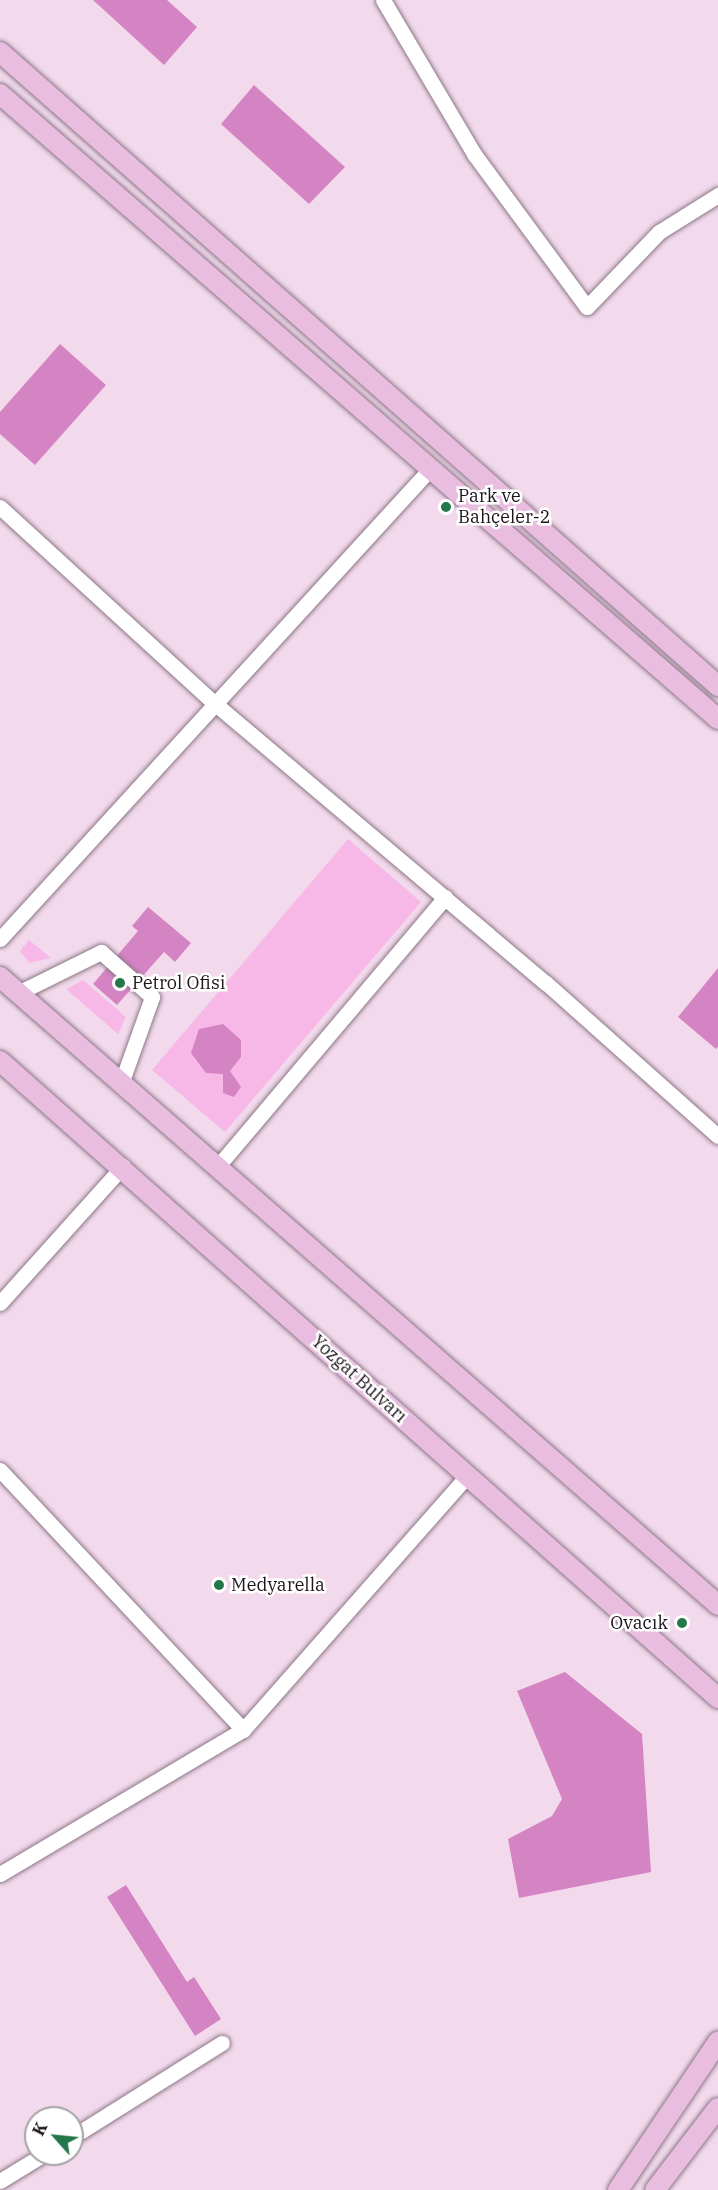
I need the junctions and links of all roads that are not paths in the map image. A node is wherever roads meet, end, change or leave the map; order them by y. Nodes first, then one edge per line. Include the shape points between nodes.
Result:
1 (382, 0) edge
2 (0, 52) edge
3 (0, 94) edge
4 (718, 195) edge
5 (429, 470) junction
6 (0, 507) edge
7 (718, 686) edge
8 (213, 702) junction
9 (718, 719) edge
10 (445, 897) junction
11 (0, 939) edge
12 (0, 977) edge
13 (18, 993) junction
14 (0, 1061) edge
15 (122, 1081) junction
16 (718, 1136) edge
17 (123, 1166) junction
18 (218, 1166) junction
19 (0, 1303) edge
20 (0, 1470) edge
21 (466, 1476) junction
22 (718, 1605) edge
23 (718, 1698) edge
24 (243, 1730) junction
25 (0, 1874) edge
26 (718, 2042) edge
27 (222, 2043) dead end
28 (718, 2108) edge
29 (84, 2129) edge
30 (24, 2166) edge
31 (0, 2181) edge
32 (618, 2190) edge
33 (655, 2190) edge

1 - 4 street via 474,154 587,307 659,232
2 - 7 main road
3 - 5 main road
5 - 8 street
5 - 9 main road
6 - 8 street
8 - 10 street
8 - 11 street
10 - 16 street
10 - 18 street
12 - 13 main road
13 - 15 main road
13 - 15 street via 101,952 153,997
14 - 17 main road, Yozgat Bulvarı
15 - 18 main road
17 - 19 street
17 - 21 main road, Yozgat Bulvarı
18 - 22 main road
20 - 24 street
21 - 23 main road, Yozgat Bulvarı
21 - 24 street
24 - 25 street
26 - 32 main road
27 - 29 street
28 - 33 main road
30 - 31 street

